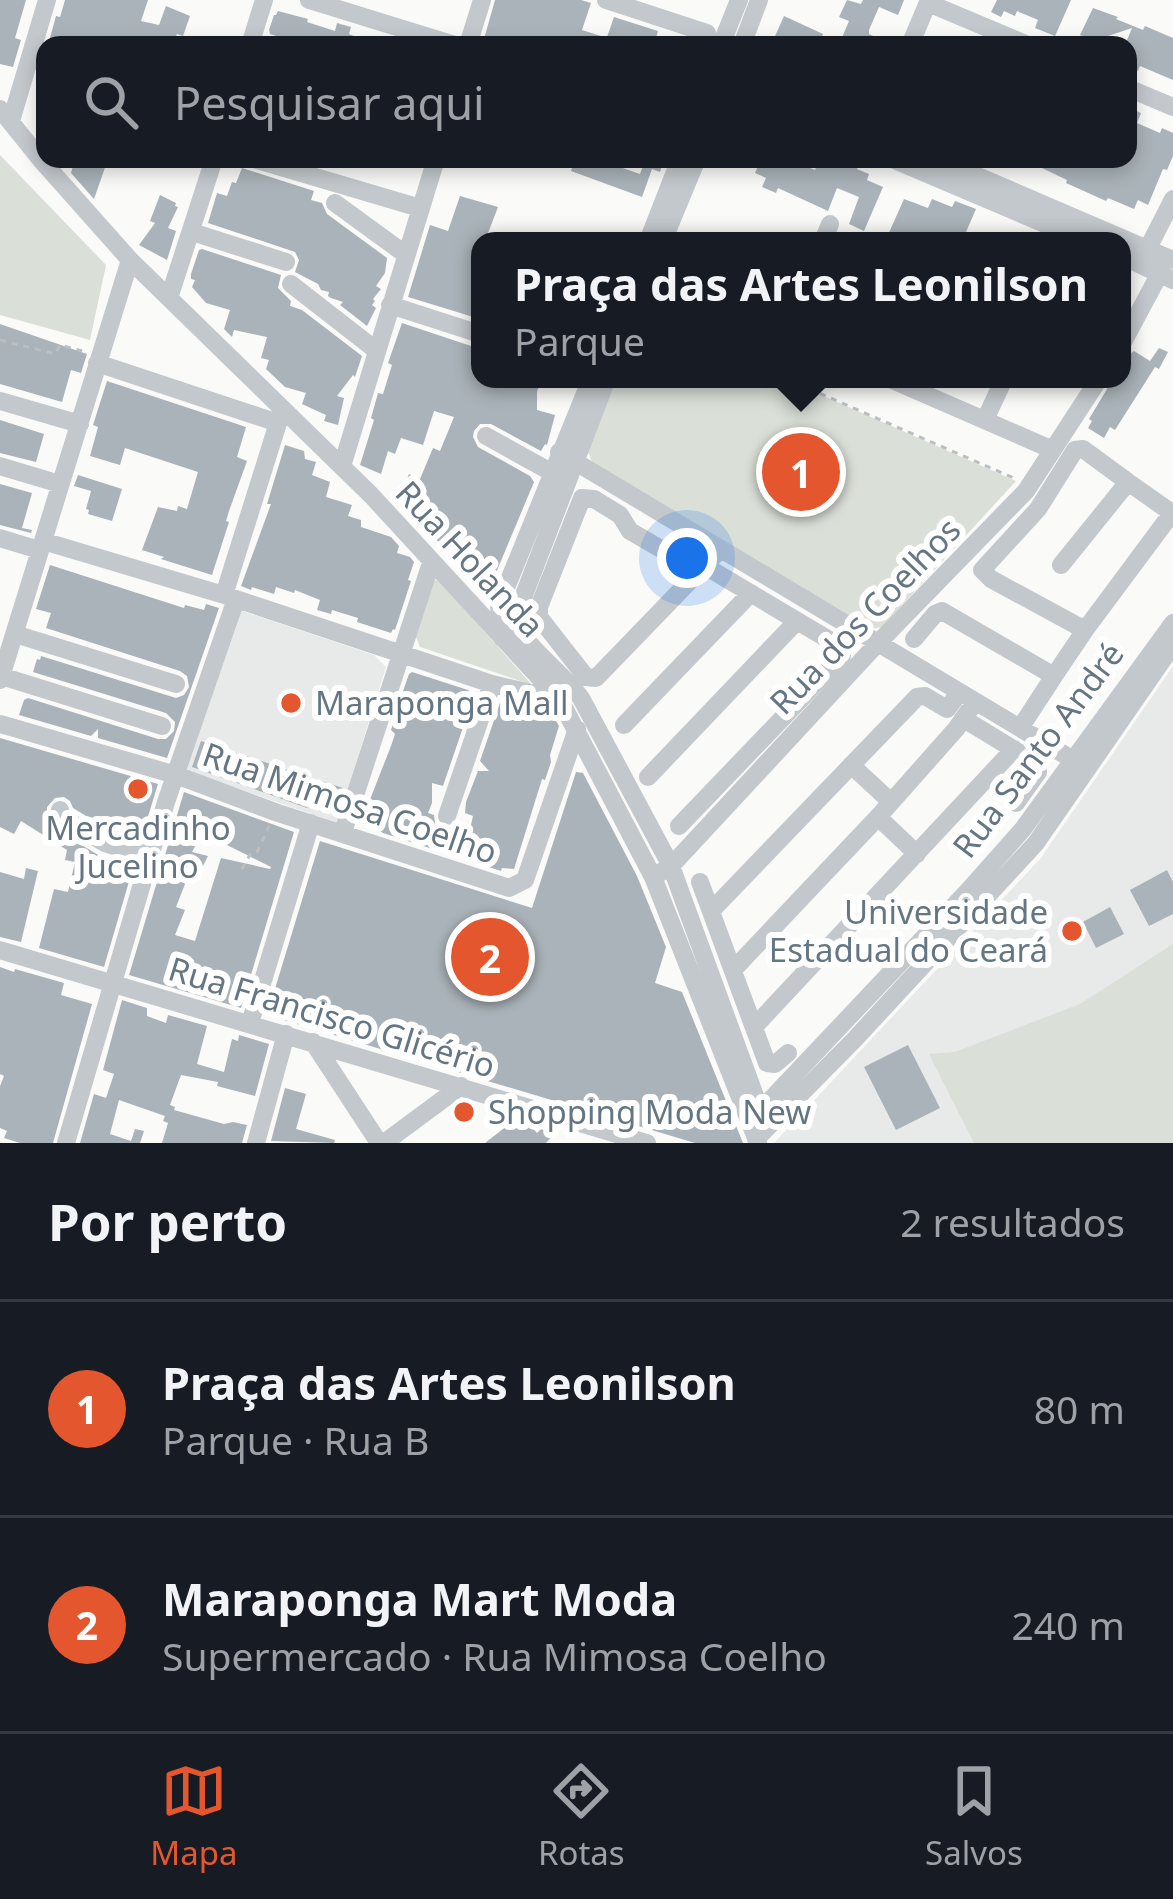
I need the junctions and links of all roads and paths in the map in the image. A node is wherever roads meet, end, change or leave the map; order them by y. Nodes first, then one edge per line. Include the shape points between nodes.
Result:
1 (47, 0) edge
2 (264, 0) edge
3 (309, 0) edge
4 (482, 0) edge
5 (606, 0) edge
6 (739, 0) edge
7 (759, 0) edge
8 (929, 1) edge
9 (369, 9) edge
10 (253, 36) edge
11 (434, 36) edge
12 (471, 36) edge
13 (706, 36) edge
14 (716, 36) edge
15 (745, 36) edge
16 (914, 36) edge
17 (1008, 36) edge
18 (1137, 92) edge
19 (1173, 107) edge
20 (6, 115) edge
21 (36, 154) edge
22 (47, 168) edge
23 (211, 168) edge
24 (284, 168) edge
25 (433, 168) edge
26 (676, 168) edge
27 (693, 168) edge
28 (913, 168) edge
29 (956, 168) edge
30 (1173, 200) edge
31 (335, 203) dead end
32 (420, 208) junction
33 (191, 232) junction
34 (652, 232) edge
35 (667, 232) edge
36 (1064, 232) edge
37 (1087, 232) edge
38 (405, 254) junction
39 (1136, 256) edge
40 (130, 260) junction
41 (286, 262) dead end
42 (1169, 271) edge
43 (291, 284) dead end
44 (170, 298) junction
45 (390, 304) junction
46 (1131, 330) edge
47 (471, 331) edge
48 (0, 340) edge
49 (377, 351) junction
50 (98, 360) junction
51 (588, 388) edge
52 (603, 388) edge
53 (808, 388) edge
54 (911, 388) edge
55 (940, 388) edge
56 (1000, 388) edge
57 (1093, 388) edge
58 (936, 399) junction
59 (0, 401) edge
60 (281, 417) junction
61 (985, 420) junction
62 (80, 424) junction
63 (486, 436) dead end
64 (1053, 450) junction
65 (566, 457) junction
66 (0, 466) edge
67 (342, 466) junction
68 (551, 472) junction
69 (1128, 482) junction
70 (60, 484) junction
71 (1010, 488) dead end
72 (1173, 513) edge
73 (0, 538) edge
74 (41, 545) junction
75 (720, 550) junction
76 (431, 563) junction
77 (1061, 565) dead end
78 (702, 568) junction
79 (751, 593) junction
80 (230, 597) junction
81 (0, 604) edge
82 (21, 611) junction
83 (797, 621) junction
84 (1173, 623) edge
85 (501, 627) junction
86 (1084, 631) junction
87 (15, 634) junction
88 (914, 639) dead end
89 (877, 644) junction
90 (1173, 645) edge
91 (402, 652) junction
92 (2, 670) edge
93 (1054, 676) junction
94 (176, 684) dead end
95 (493, 684) junction
96 (560, 700) junction
97 (584, 702) junction
98 (966, 704) junction
99 (0, 724) edge
100 (624, 725) dead end
101 (162, 726) dead end
102 (1020, 728) junction
103 (577, 729) junction
104 (1014, 749) junction
105 (1081, 764) junction
106 (851, 765) junction
107 (176, 776) junction
108 (648, 778) dead end
109 (1016, 803) dead end
110 (60, 809) dead end
111 (884, 810) junction
112 (275, 812) junction
113 (447, 816) dead end
114 (311, 823) junction
115 (679, 826) dead end
116 (343, 832) junction
117 (155, 839) junction
118 (917, 854) junction
119 (242, 869) dead end
120 (662, 871) junction
121 (700, 882) dead end
122 (711, 911) junction
123 (0, 950) edge
124 (733, 970) junction
125 (112, 984) junction
126 (250, 1023) junction
127 (754, 1028) junction
128 (286, 1034) junction
129 (313, 1042) junction
130 (788, 1053) dead end
131 (461, 1086) junction
132 (755, 1113) junction
133 (761, 1139) edge
134 (66, 1143) edge
135 (256, 1143) edge
136 (382, 1143) edge
137 (647, 1143) edge

1 - 20 street
2 - 10 street
3 - 9 street
4 - 12 street
5 - 13 street
6 - 14 street
7 - 15 street
8 - 16 street
8 - 17 street
9 - 11 street
18 - 19 street
20 - 21 street, Rua Holanda
22 - 40 street, Rua Holanda
23 - 33 street
24 - 32 street
25 - 32 street
26 - 34 street
27 - 35 street
28 - 36 street
29 - 37 street
30 - 39 street
31 - 38 street
32 - 38 street
33 - 41 street
33 - 44 street
38 - 45 street
39 - 42 street
40 - 44 street, Rua Holanda
40 - 50 street
42 - 46 street
43 - 49 street
44 - 60 street, Rua Holanda
45 - 47 street
45 - 49 street
48 - 50 path via 55,354 60,345
49 - 67 street
50 - 60 street
50 - 62 street
51 - 65 street
52 - 65 street
53 - 71 path via 1018,480
54 - 58 street
55 - 58 street
56 - 61 street
57 - 64 street, Rua dos Coelhos
58 - 61 street
59 - 62 street
60 - 67 street, Rua Holanda
60 - 80 street
61 - 64 street
62 - 70 street
63 - 68 street
64 - 89 street, Rua dos Coelhos via 1026,491
65 - 68 street
65 - 75 street
65 - 85 street
66 - 70 street
67 - 76 street, Rua Holanda
68 - 85 street via 499,605
69 - 72 street
69 - 77 street
69 - 86 street via 1075,450 1045,500 982,570
70 - 74 street
72 - 86 street
73 - 74 street
74 - 80 street
74 - 82 street
75 - 78 street
75 - 89 street
76 - 85 street, Rua Holanda
76 - 91 street
78 - 78 street via 596,678 586,677 539,616 582,498
78 - 79 street
79 - 83 street
79 - 100 street
80 - 91 street
80 - 107 street
81 - 82 street
82 - 87 street
83 - 108 street
83 - 115 street via 842,646 842,656
84 - 105 street, Rua Santo André
85 - 96 street, Rua Holanda
85 - 97 street, Rua Holanda via 520,634
86 - 93 street
87 - 92 street
87 - 94 street
88 - 93 street via 942,611
89 - 98 street
89 - 120 street, Rua dos Coelhos
90 - 105 street, Rua Santo André
91 - 95 street
91 - 116 street
92 - 101 street
93 - 102 street
95 - 96 street
95 - 113 street
96 - 97 street
96 - 103 street, Rua Holanda
97 - 120 street, Rua Holanda
98 - 102 street
98 - 104 street
98 - 106 street via 947,710 917,697
98 - 111 street
99 - 107 street, Rua Mimosa Coelho
102 - 105 street
103 - 116 street, Rua Mimosa Coelho via 520,884 504,887
103 - 120 street, Rua Holanda
104 - 109 street via 1038,767
104 - 118 street
105 - 132 street, Rua Santo André
105 - 133 street, Rua Santo André via 1036,843
106 - 111 street
106 - 122 street
107 - 112 street, Rua Mimosa Coelho
107 - 117 street
110 - 117 street via 105,844 126,850
111 - 118 street
111 - 124 street
112 - 114 street, Rua Mimosa Coelho
112 - 119 path
114 - 116 street, Rua Mimosa Coelho
114 - 126 street
117 - 125 street
118 - 127 street
120 - 132 street, Rua Holanda
121 - 122 street
122 - 124 street
123 - 125 street, Rua Francisco Glicério
124 - 127 street
125 - 126 street, Rua Francisco Glicério
125 - 134 street
126 - 128 street, Rua Francisco Glicério
127 - 130 street via 767,1063
128 - 129 street, Rua Francisco Glicério
128 - 135 street
129 - 131 street, Rua Francisco Glicério
129 - 136 street
131 - 136 street
131 - 137 street, Rua Francisco Glicério
132 - 133 street, Rua Holanda

